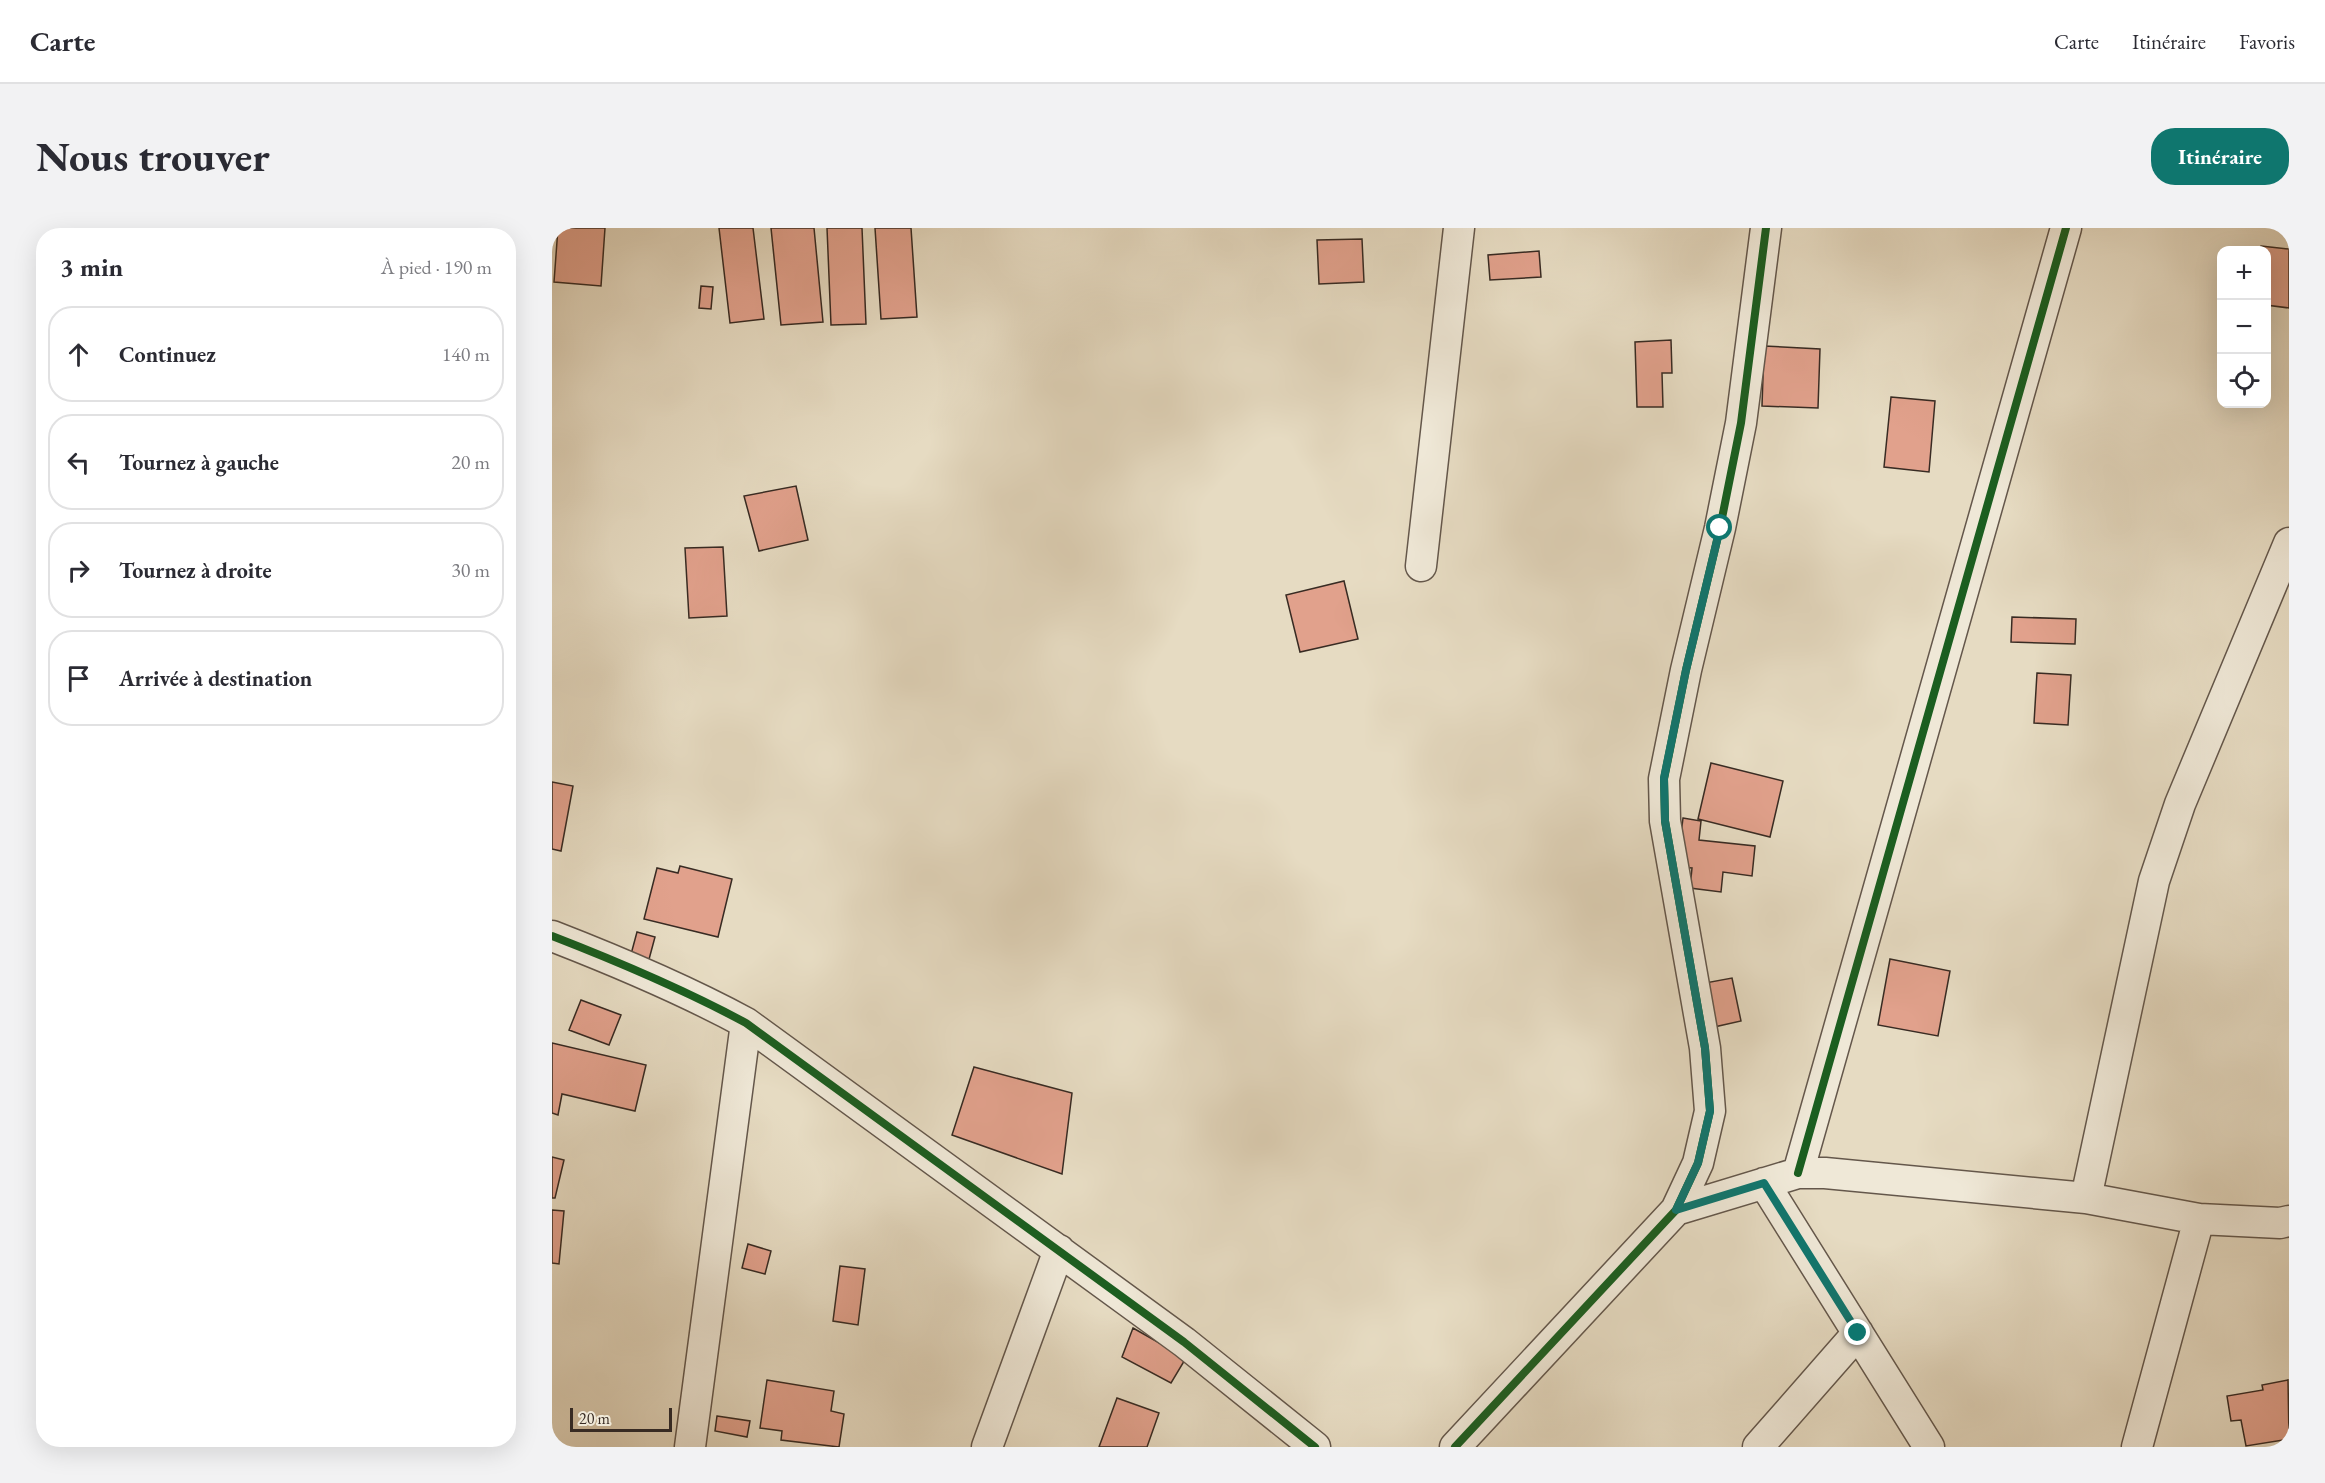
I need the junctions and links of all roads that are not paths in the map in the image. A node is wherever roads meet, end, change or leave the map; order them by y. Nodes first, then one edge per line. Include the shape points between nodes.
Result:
1 (1459, 228) edge
2 (1766, 228) edge
3 (2066, 228) edge
4 (2289, 543) edge
5 (1421, 566) dead end
6 (552, 936) edge
7 (746, 1023) junction
8 (1798, 1173) junction
9 (1764, 1183) junction
10 (2086, 1198) junction
11 (1676, 1210) junction
12 (2199, 1219) junction
13 (2289, 1221) edge
14 (1059, 1250) junction
15 (1858, 1333) junction
16 (690, 1447) edge
17 (987, 1447) edge
18 (1315, 1447) edge
19 (1455, 1447) edge
20 (1758, 1447) edge
21 (1929, 1447) edge
22 (2137, 1447) edge

1 - 5 street
2 - 11 street via 1741,423 1664,778 1665,821 1705,1048 1710,1111 1698,1163
3 - 8 street
4 - 10 street via 2180,804 2154,881
6 - 7 street via 700,998
7 - 14 street
7 - 16 street
8 - 9 street
8 - 10 street
9 - 11 street
9 - 15 street
10 - 12 street
11 - 19 street
12 - 13 street
12 - 22 street
14 - 17 street
14 - 18 street via 1184,1342
15 - 20 street
15 - 21 street

